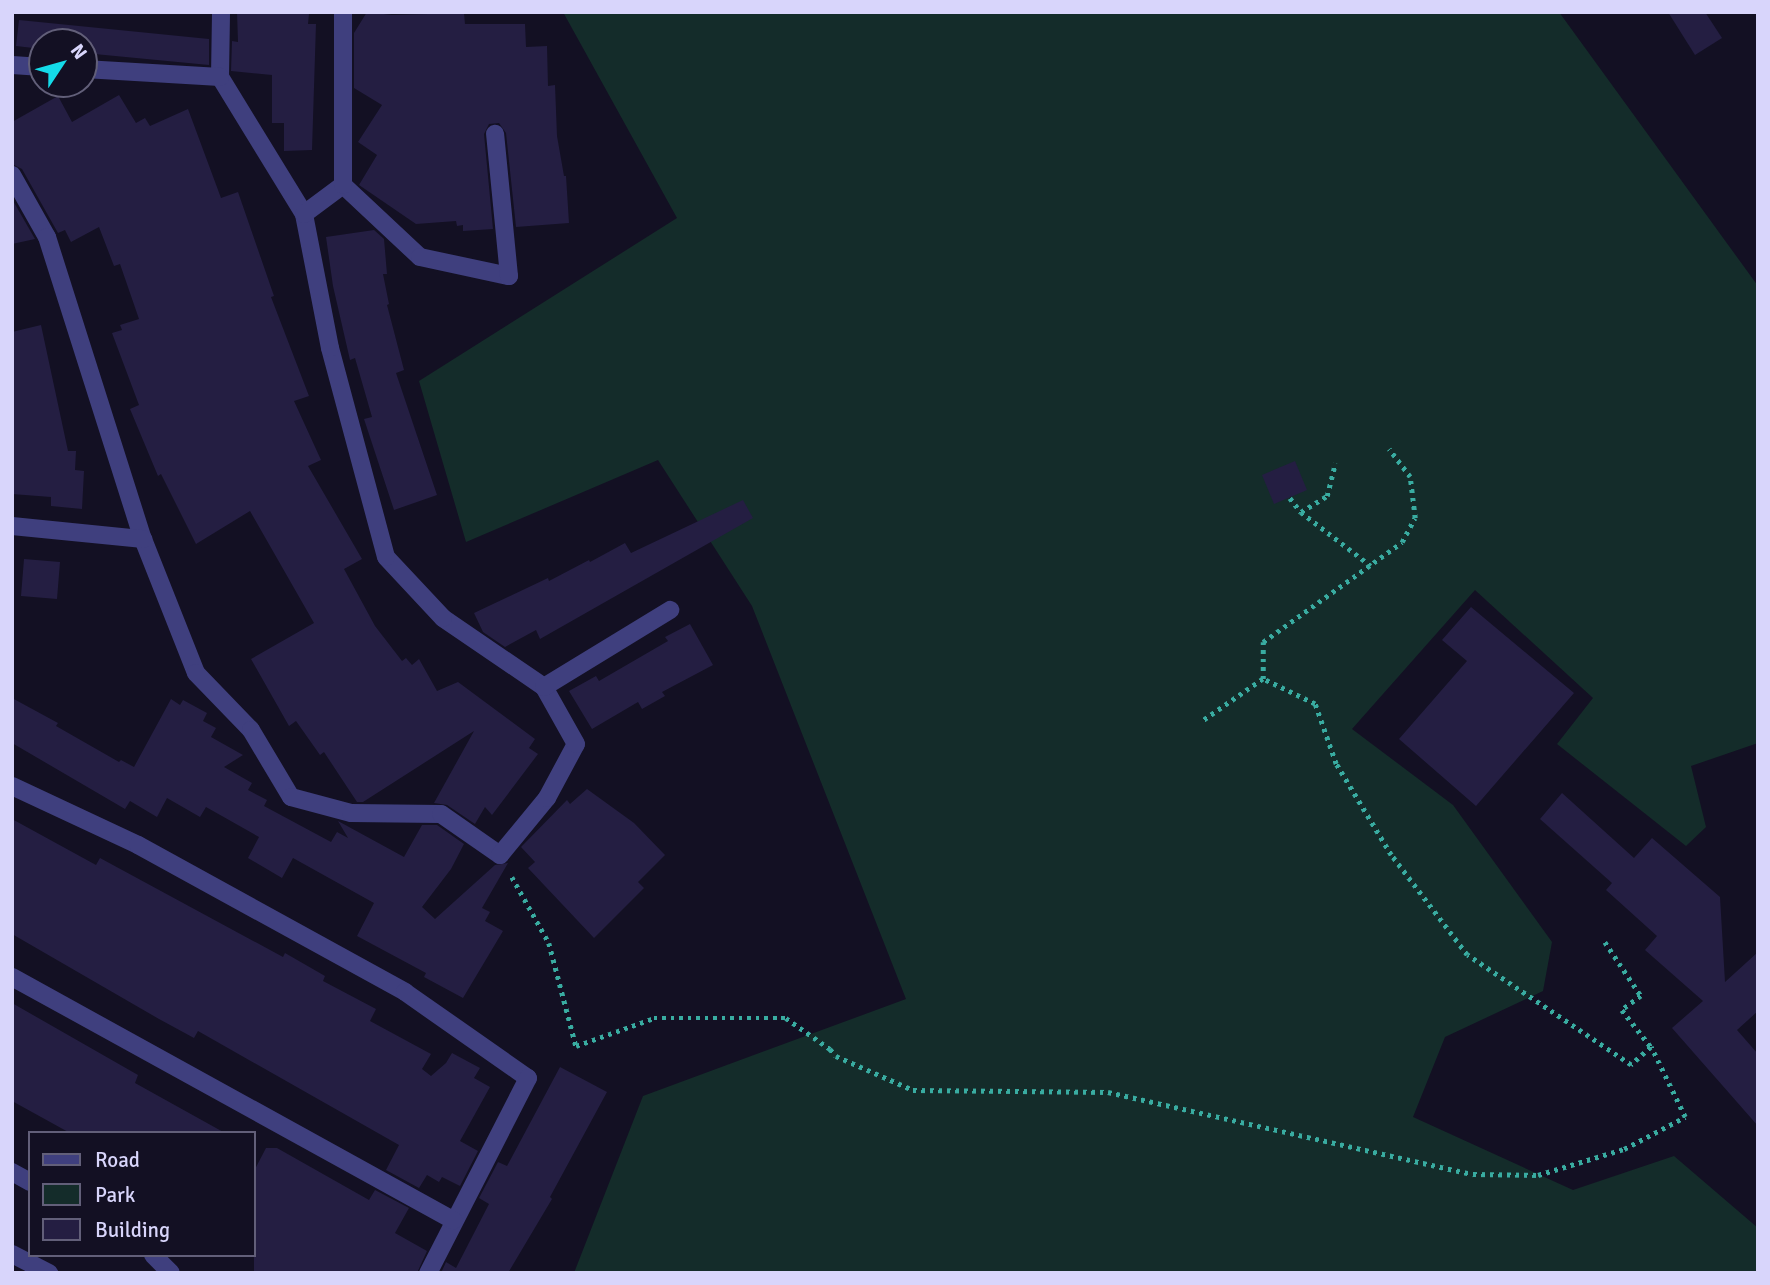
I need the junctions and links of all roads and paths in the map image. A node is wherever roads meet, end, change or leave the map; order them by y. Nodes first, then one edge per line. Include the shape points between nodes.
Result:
1 (221, 12) edge
2 (342, 12) edge
3 (98, 70) edge
4 (220, 77) junction
5 (495, 134) dead end
6 (12, 175) edge
7 (343, 186) junction
8 (304, 214) junction
9 (1389, 449) dead end
10 (1335, 463) dead end
11 (1290, 498) dead end
12 (1301, 512) junction
13 (12, 526) edge
14 (143, 539) junction
15 (1370, 566) junction
16 (670, 610) dead end
17 (1263, 679) junction
18 (544, 687) junction
19 (1204, 720) dead end
20 (12, 786) edge
21 (500, 855) junction
22 (1605, 942) dead end
23 (12, 977) edge
24 (1651, 1047) junction
25 (12, 1172) edge
26 (28, 1181) edge
27 (453, 1220) junction
28 (12, 1254) edge
29 (155, 1257) edge
30 (49, 1273) edge
31 (171, 1273) edge
32 (428, 1273) edge

1 - 4 street
2 - 7 street
3 - 4 street
4 - 8 street
5 - 7 street via 509,276 420,257
6 - 14 street via 47,237
7 - 8 street
8 - 18 street via 330,348 386,557 443,618
9 - 15 path via 1410,477 1415,518 1402,542
10 - 12 path via 1327,496
11 - 12 path
12 - 15 path
13 - 14 street
14 - 21 street via 196,673 251,730 291,797 351,813 441,814
15 - 17 path via 1263,642
16 - 18 street
17 - 19 path
17 - 24 path via 1315,704 1336,764 1391,855 1467,955 1631,1065
18 - 21 street via 576,744 547,798
20 - 27 street via 138,845 405,992 528,1077
21 - 24 path via 549,943 576,1046 654,1018 786,1018 836,1056 913,1090 1108,1092 1473,1174 1525,1175 1624,1149 1685,1117
22 - 24 path via 1640,996 1622,1010
23 - 27 street
25 - 26 street
27 - 32 street
28 - 30 street
29 - 31 street

